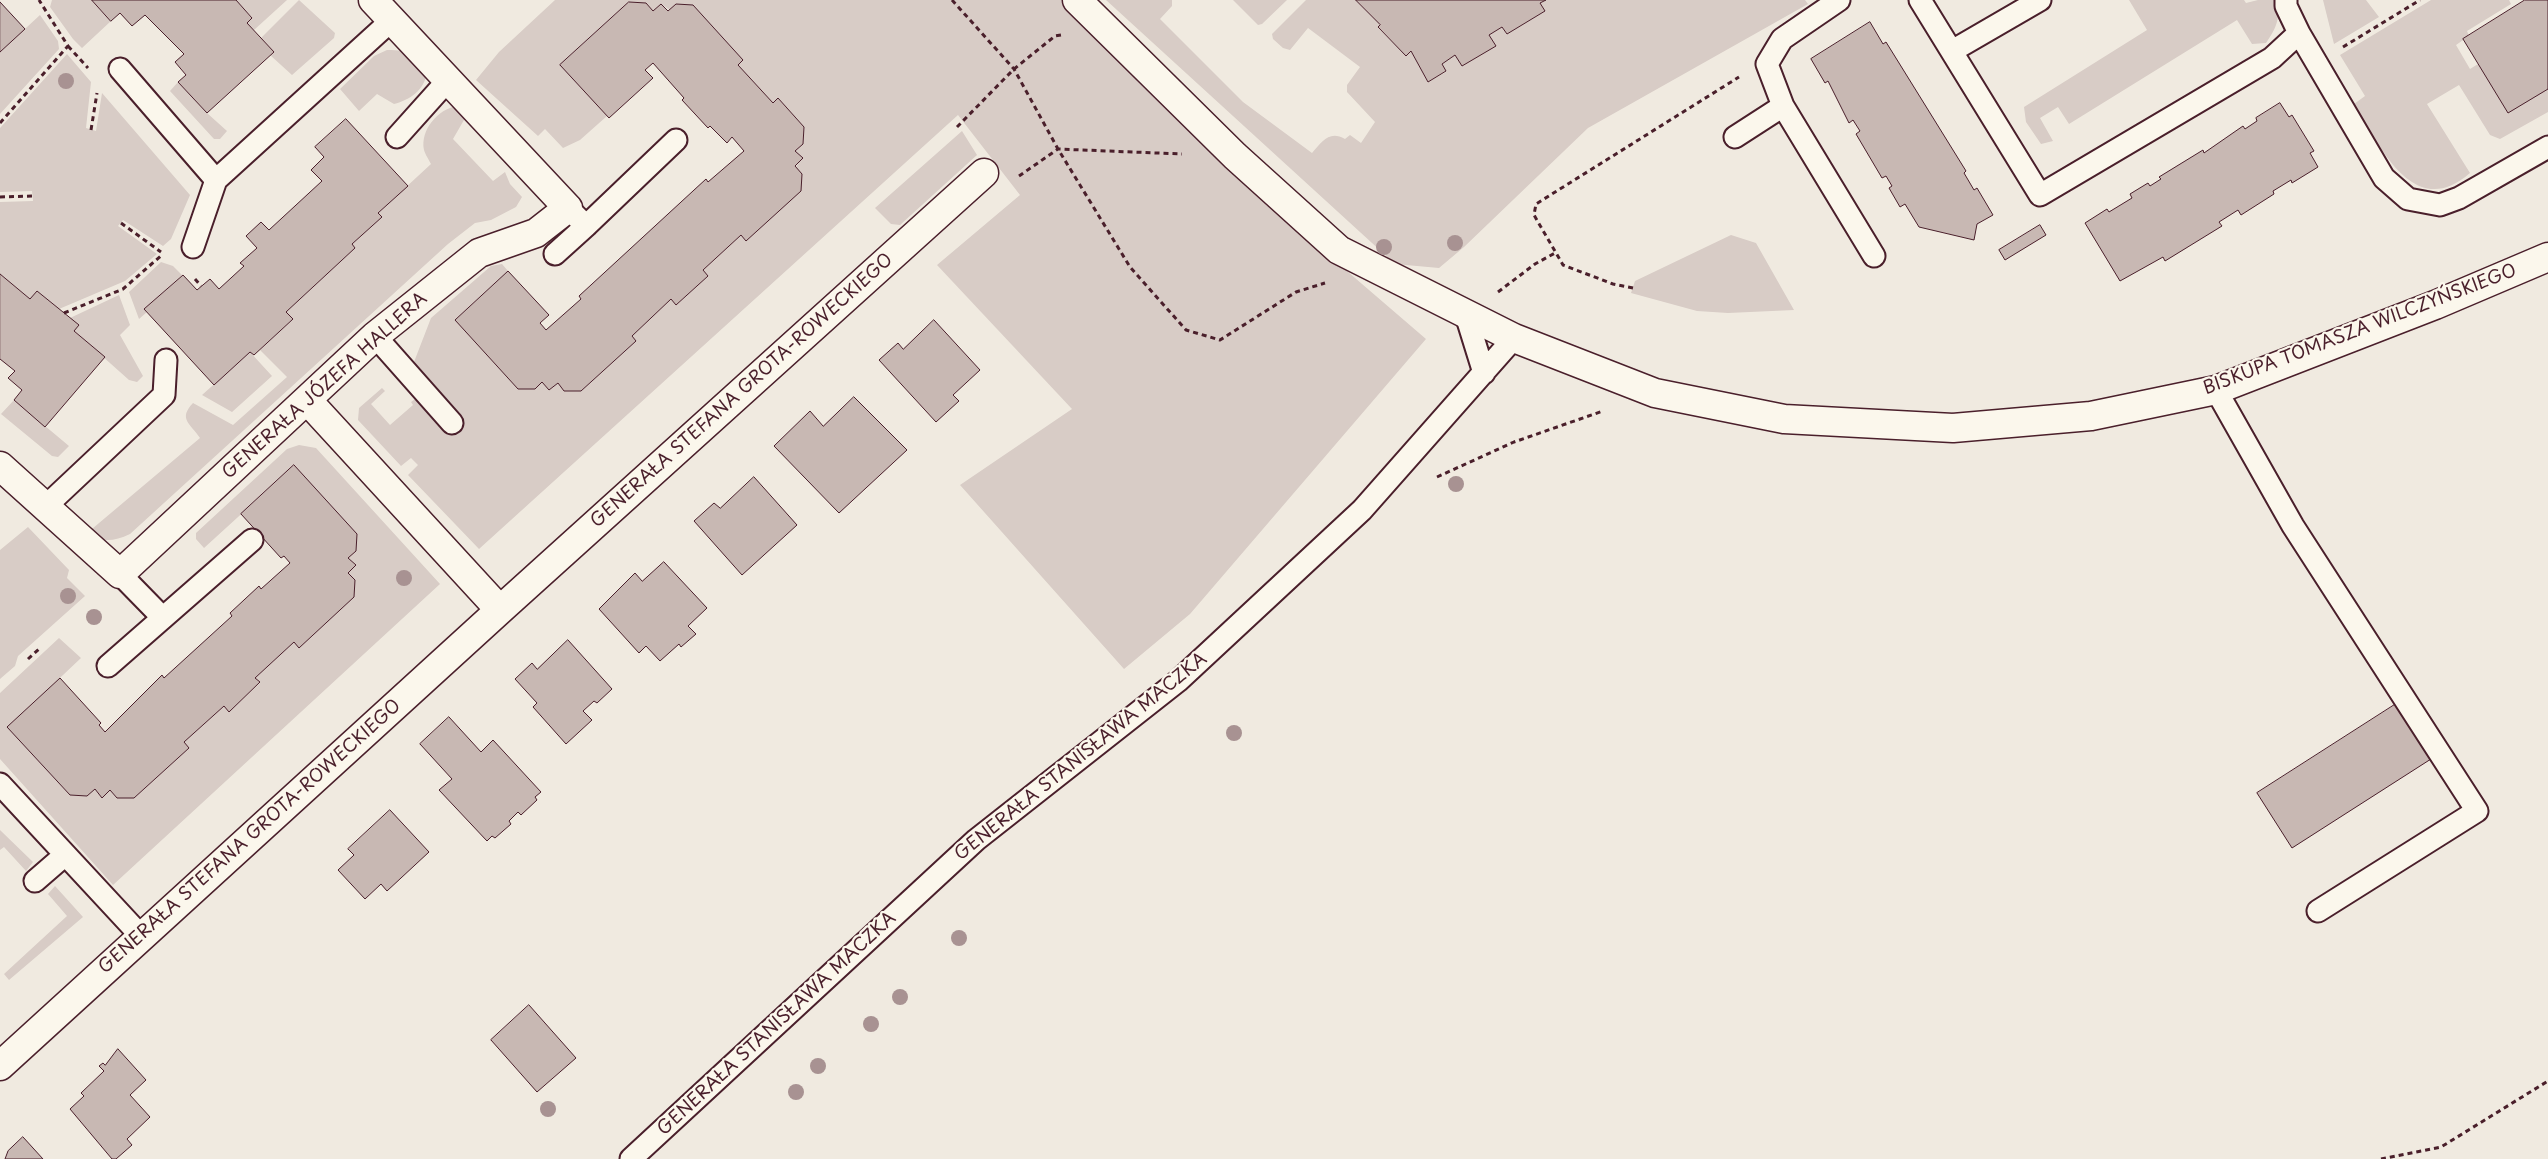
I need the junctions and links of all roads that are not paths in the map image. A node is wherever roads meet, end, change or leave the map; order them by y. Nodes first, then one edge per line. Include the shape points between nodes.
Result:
1 (373, 0) edge
2 (1077, 0) edge
3 (1839, 0) edge
4 (1920, 0) edge
5 (2040, 0) edge
6 (2286, 0) edge
7 (392, 19) junction
8 (2299, 32) junction
9 (1952, 51) junction
10 (120, 69) dead end
11 (449, 79) junction
12 (1783, 106) junction
13 (396, 137) dead end
14 (1735, 137) dead end
15 (676, 140) dead end
16 (2548, 147) edge
17 (984, 173) dead end
18 (216, 180) junction
19 (577, 217) junction
20 (193, 247) road end
21 (555, 254) dead end
22 (1874, 256) dead end
23 (2548, 257) edge
24 (1466, 316) junction
25 (375, 336) junction
26 (1514, 338) junction
27 (166, 360) dead end
28 (1484, 373) junction
29 (2216, 390) junction
30 (307, 400) junction
31 (452, 423) dead end
32 (1, 469) edge
33 (45, 507) junction
34 (252, 540) dead end
35 (120, 574) junction
36 (500, 610) junction
37 (163, 618) junction
38 (108, 666) dead end
39 (0, 784) edge
40 (64, 855) junction
41 (35, 881) dead end
42 (2318, 911) dead end
43 (141, 936) junction
44 (0, 1066) edge
45 (631, 1159) edge

1 - 7 street
2 - 24 street, BISKUPA TOMASZA WILCZYŃSKIEGO via 1235,156 1339,250
3 - 12 lane via 1782,39 1767,64
4 - 9 lane
5 - 9 lane
6 - 8 lane
7 - 11 street
7 - 18 lane
8 - 9 lane via 2272,58 2040,195
8 - 16 lane via 2384,178 2408,199 2440,205 2459,198
10 - 18 lane
11 - 13 lane
11 - 19 street
12 - 14 lane
12 - 22 lane
15 - 19 lane
17 - 36 street, GENERAŁA STEFANA GROTA-ROWECKIEGO
18 - 20 lane
19 - 21 lane
19 - 25 street, GENERAŁA JÓZEFA HALLERA via 479,253
23 - 29 street, BISKUPA TOMASZA WILCZYŃSKIEGO via 2435,305
24 - 26 street, BISKUPA TOMASZA WILCZYŃSKIEGO
24 - 28 lane
25 - 30 street, GENERAŁA JÓZEFA HALLERA
25 - 31 lane
26 - 28 lane, GENERAŁA STANISŁAWA MACZKA
26 - 29 street, BISKUPA TOMASZA WILCZYŃSKIEGO via 1655,393 1784,419 1953,428 2091,416
27 - 33 lane via 164,395
28 - 45 lane, GENERAŁA STANISŁAWA MACZKA via 1362,510 1178,681 976,840
29 - 42 lane via 2293,526 2477,811
30 - 35 street, GENERAŁA JÓZEFA HALLERA
30 - 36 street
32 - 33 street
33 - 35 street
34 - 37 lane
35 - 37 lane
36 - 43 street, GENERAŁA STEFANA GROTA-ROWECKIEGO
37 - 38 lane
39 - 40 lane
40 - 41 lane
40 - 43 lane
43 - 44 street, GENERAŁA STEFANA GROTA-ROWECKIEGO

